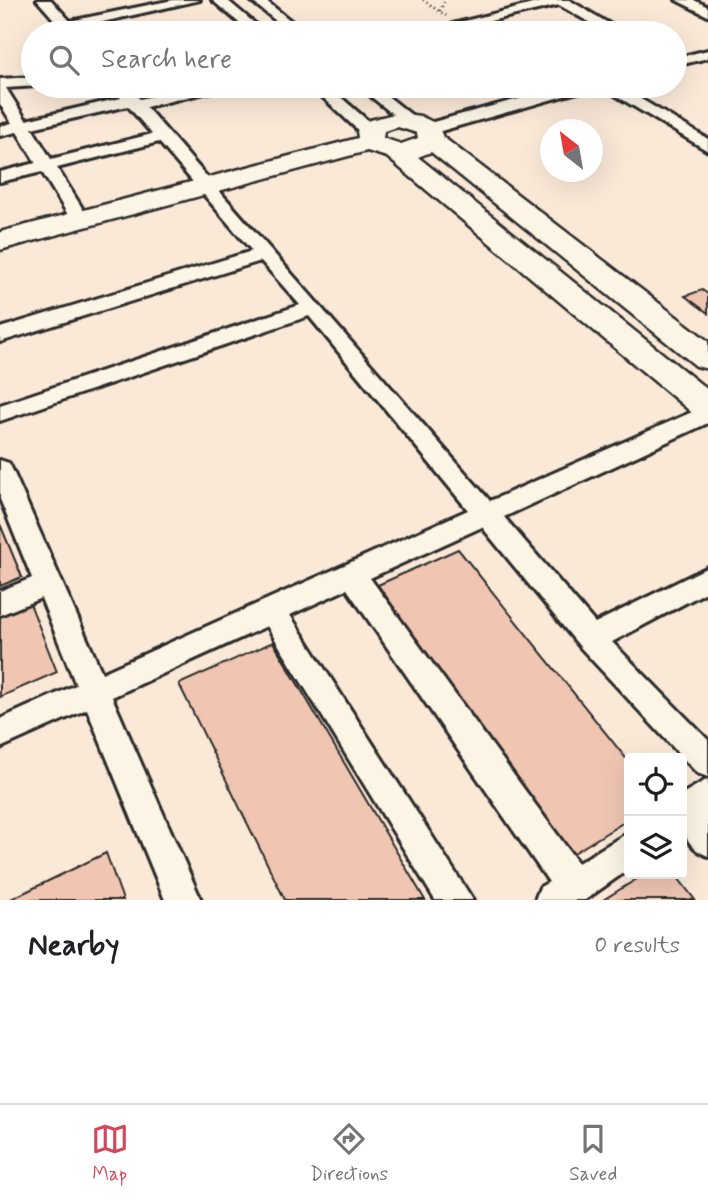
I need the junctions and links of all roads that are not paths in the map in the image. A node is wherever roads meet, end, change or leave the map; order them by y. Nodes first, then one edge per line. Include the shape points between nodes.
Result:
1 (44, 0) edge
2 (193, 0) edge
3 (219, 0) edge
4 (257, 0) edge
5 (683, 0) edge
6 (708, 12) edge
7 (62, 21) edge
8 (106, 21) edge
9 (241, 21) edge
10 (284, 21) edge
11 (473, 21) edge
12 (597, 21) edge
13 (708, 54) edge
14 (687, 59) edge
15 (21, 83) edge
16 (0, 84) edge
17 (0, 91) edge
18 (125, 98) edge
19 (130, 98) edge
20 (332, 98) edge
21 (382, 98) edge
22 (539, 98) edge
23 (628, 98) edge
24 (22, 125) junction
25 (423, 130) junction
26 (0, 131) edge
27 (163, 136) junction
28 (378, 141) junction
29 (708, 146) edge
30 (47, 165) junction
31 (0, 177) edge
32 (206, 186) junction
33 (80, 219) junction
34 (0, 241) edge
35 (265, 253) junction
36 (313, 309) junction
37 (0, 334) edge
38 (708, 358) edge
39 (708, 410) edge
40 (0, 413) edge
41 (0, 469) edge
42 (7, 504) edge
43 (487, 512) junction
44 (351, 573) junction
45 (708, 578) edge
46 (48, 583) junction
47 (0, 603) edge
48 (271, 609) junction
49 (592, 639) junction
50 (93, 690) junction
51 (0, 734) edge
52 (708, 762) edge
53 (692, 806) edge
54 (708, 839) edge
55 (624, 852) edge
56 (564, 893) edge
57 (183, 900) edge
58 (455, 900) edge

1 - 7 street
2 - 8 street
3 - 9 street
4 - 10 street
5 - 6 street
11 - 12 street via 561,1
13 - 14 street
15 - 16 street
17 - 24 street
18 - 24 street
19 - 27 street
20 - 28 street
21 - 25 street
22 - 25 street
23 - 29 street
24 - 26 street
24 - 30 street
25 - 28 street via 418,149
25 - 38 street
27 - 30 street
27 - 32 street
28 - 32 street
28 - 39 street
30 - 31 street
30 - 33 street
32 - 33 street
32 - 35 street
33 - 34 street
35 - 36 street
35 - 37 street
36 - 40 street
36 - 43 street
39 - 43 street
41 - 42 street
42 - 46 street
43 - 44 street
43 - 49 street
44 - 48 street
44 - 56 street
45 - 49 street
46 - 47 street
46 - 50 street
48 - 50 street
48 - 58 street
49 - 52 street
50 - 51 street
50 - 57 street
53 - 54 street
55 - 56 street

